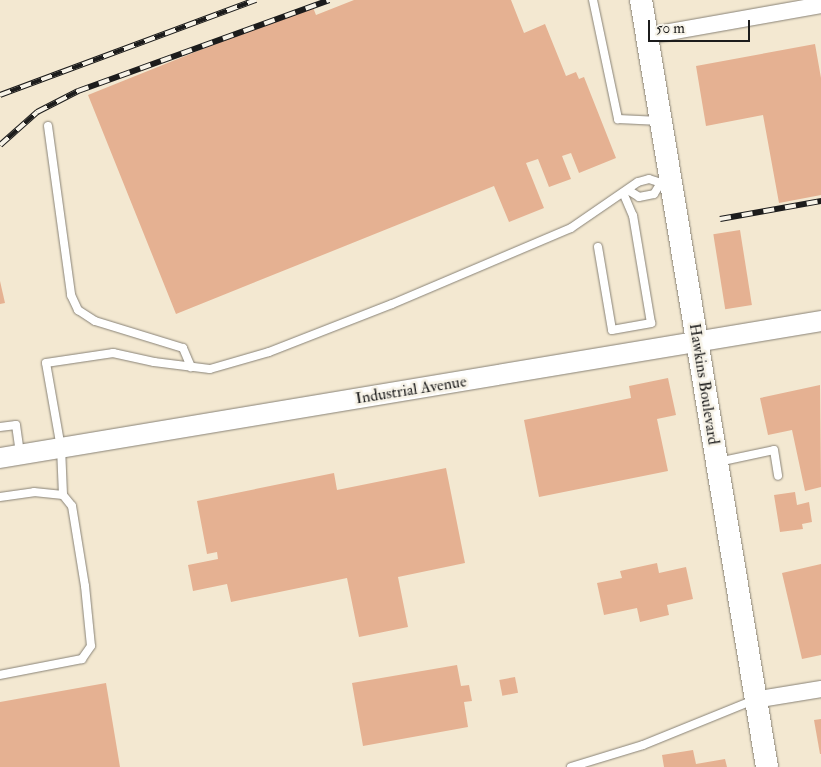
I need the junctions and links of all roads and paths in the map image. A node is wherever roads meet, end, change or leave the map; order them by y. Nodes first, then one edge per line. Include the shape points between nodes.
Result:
1 (593, 0) edge
2 (641, 0) edge
3 (821, 5) edge
4 (647, 36) junction
5 (661, 122) junction
6 (48, 126) dead end
7 (666, 182) junction
8 (626, 192) junction
9 (598, 247) dead end
10 (821, 321) edge
11 (698, 342) junction
12 (191, 367) junction
13 (0, 427) edge
14 (61, 448) junction
15 (20, 455) junction
16 (0, 458) edge
17 (716, 462) junction
18 (778, 476) dead end
19 (63, 495) junction
20 (0, 497) edge
21 (0, 675) edge
22 (821, 689) edge
23 (754, 700) junction
24 (571, 767) edge
25 (767, 767) edge

1 - 5 lane via 618,119
2 - 4 main road, Hawkins Boulevard
3 - 4 street
4 - 5 main road, Hawkins Boulevard
5 - 7 main road, Hawkins Boulevard
6 - 12 lane via 71,295 78,310 94,321 182,348
7 - 8 lane via 649,179 638,182
7 - 8 lane via 654,194 639,197
7 - 11 main road, Hawkins Boulevard
8 - 9 lane via 652,324 612,330
8 - 12 lane via 571,228 392,304 270,352 210,369
10 - 11 street, Industrial Avenue
11 - 14 street, Industrial Avenue
11 - 17 main road, Hawkins Boulevard
12 - 14 lane via 113,353 46,363
13 - 15 lane via 16,425
14 - 15 street, Industrial Avenue
14 - 19 lane
15 - 16 street, Industrial Avenue
17 - 18 lane via 774,450
17 - 23 main road, Hawkins Boulevard
19 - 20 lane via 34,492
19 - 21 lane via 72,506 78,536 91,646 82,659
22 - 23 street
23 - 24 lane via 642,745
23 - 25 main road, Hawkins Boulevard

